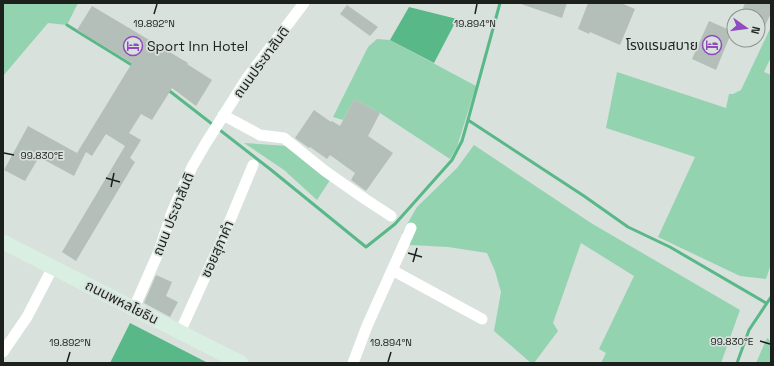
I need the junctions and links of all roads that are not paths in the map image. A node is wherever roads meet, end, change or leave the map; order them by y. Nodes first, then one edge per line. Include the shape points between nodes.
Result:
1 (304, 3) edge
2 (218, 123) junction
3 (253, 165) dead end
4 (391, 216) dead end
5 (411, 228) dead end
6 (3, 242) edge
7 (53, 267) junction
8 (392, 270) junction
9 (134, 308) junction
10 (482, 320) dead end
11 (180, 332) junction
12 (3, 352) edge
13 (241, 363) edge
14 (353, 363) edge

1 - 2 street, ถนนประชาสันติ via 247,78
2 - 4 street via 260,135 284,138 325,171
2 - 9 street, ถนน ประชาสันติ via 192,167
3 - 11 street, ซอยสุภาคำ
5 - 8 street
6 - 7 main road, ถนนพหลโยธิน
7 - 9 main road, ถนนพหลโยธิน
7 - 12 street via 27,317
8 - 10 street
8 - 14 street
9 - 11 main road, ถนนพหลโยธิน
11 - 13 main road, ถนนพหลโยธิน

